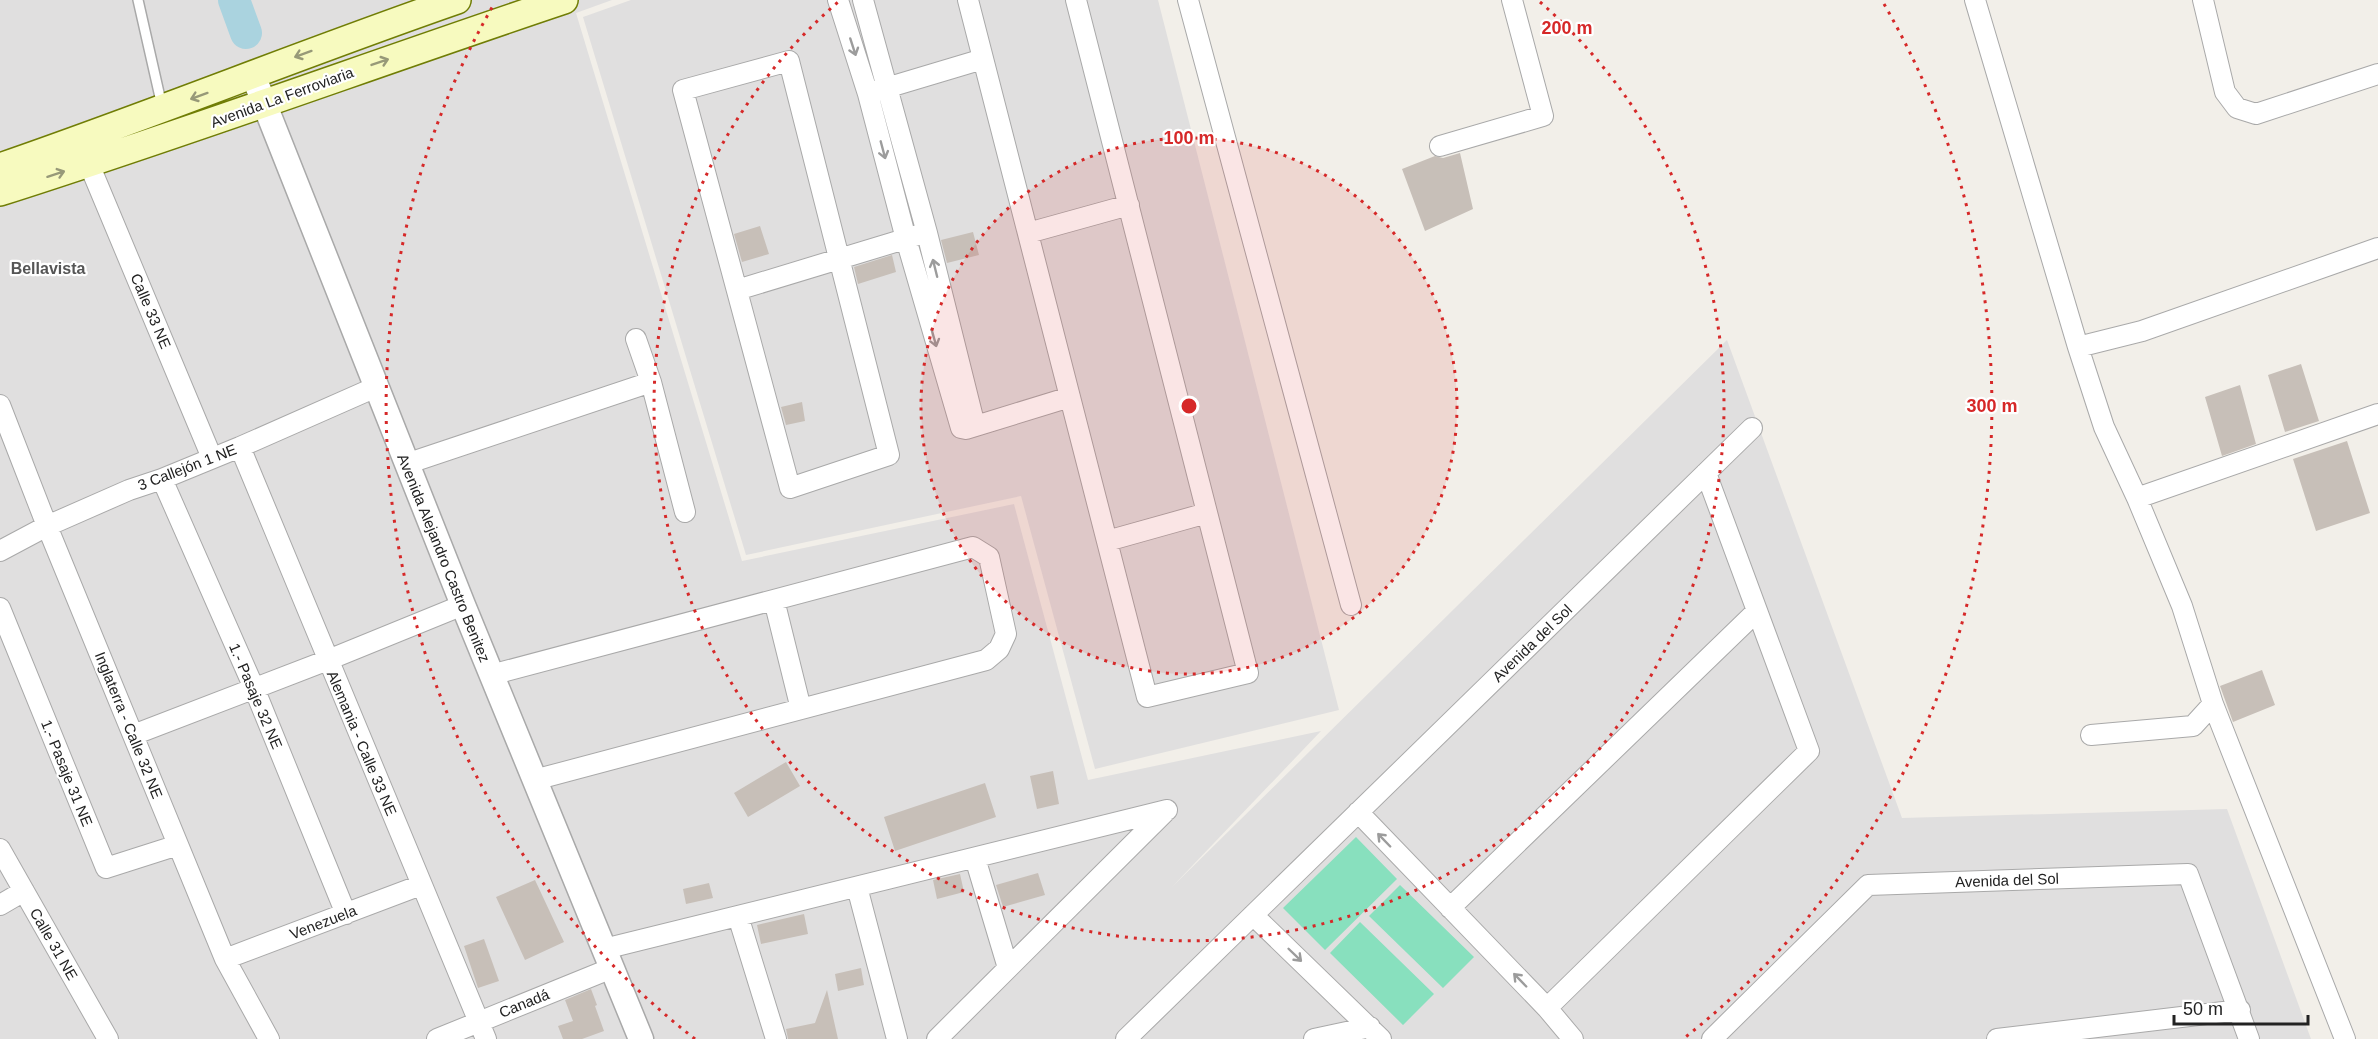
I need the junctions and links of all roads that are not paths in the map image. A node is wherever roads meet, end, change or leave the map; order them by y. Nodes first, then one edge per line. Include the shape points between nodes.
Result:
1 (138, 0) edge
2 (458, 0) edge
3 (564, 0) edge
4 (838, 0) edge
5 (863, 0) edge
6 (968, 0) edge
7 (1076, 0) edge
8 (1188, 0) edge
9 (1512, 0) edge
10 (1975, 0) edge
11 (2204, 0) edge
12 (984, 59) junction
13 (2378, 74) edge
14 (253, 75) junction
15 (887, 88) junction
16 (868, 94) junction
17 (266, 105) junction
18 (163, 109) junction
19 (1440, 146) dead end
20 (89, 164) junction
21 (0, 166) edge
22 (0, 192) edge
23 (1129, 205) junction
24 (927, 233) junction
25 (1028, 233) junction
26 (906, 239) junction
27 (2378, 248) edge
28 (841, 259) junction
29 (737, 290) junction
30 (636, 339) dead end
31 (2078, 347) junction
32 (651, 382) junction
33 (376, 387) junction
34 (1070, 397) junction
35 (0, 405) edge
36 (2378, 414) edge
37 (975, 426) junction
38 (1752, 428) dead end
39 (240, 447) junction
40 (212, 458) junction
41 (406, 464) junction
42 (1706, 473) junction
43 (162, 479) junction
44 (2137, 498) junction
45 (685, 512) dead end
46 (1207, 513) junction
47 (47, 526) junction
48 (1107, 541) junction
49 (0, 551) edge
50 (774, 600) junction
51 (1351, 605) dead end
52 (463, 606) junction
53 (0, 608) edge
54 (1757, 611) junction
55 (328, 660) junction
56 (491, 675) junction
57 (254, 688) junction
58 (2213, 704) junction
59 (801, 709) junction
60 (133, 735) junction
61 (2091, 735) dead end
62 (534, 780) junction
63 (1358, 812) junction
64 (178, 845) junction
65 (0, 849) edge
66 (975, 858) junction
67 (421, 885) junction
68 (857, 887) junction
69 (24, 891) junction
70 (0, 905) edge
71 (1450, 908) junction
72 (346, 914) junction
73 (1253, 915) junction
74 (738, 916) junction
75 (225, 959) junction
76 (608, 959) junction
77 (1008, 968) junction
78 (1547, 1008) junction
79 (2240, 1010) junction
80 (482, 1030) edge
81 (1730, 1031) edge
82 (1375, 1033) edge
83 (108, 1039) edge
84 (269, 1039) edge
85 (437, 1039) edge
86 (641, 1039) edge
87 (776, 1039) edge
88 (897, 1039) edge
89 (937, 1039) edge
90 (1126, 1039) edge
91 (1314, 1039) edge
92 (1573, 1039) edge
93 (1712, 1039) edge
94 (1997, 1039) edge
95 (2249, 1039) edge
96 (2345, 1039) edge

1 - 18 lane
2 -> 14 main road, Avenida La Ferroviaria
17 -> 3 main road, Avenida La Ferroviaria
4 -> 16 street
5 - 15 street
6 - 12 street
7 - 23 street
8 - 51 street
9 - 19 street via 1543,116
10 - 31 street
11 - 13 street via 2225,92 2237,108 2256,114
12 - 15 street
12 - 25 street
14 - 17 street, Avenida Alejandro Castro Benitez
14 -> 18 main road, Avenida La Ferroviaria
15 - 16 street
15 - 24 street
16 -> 26 street
17 - 20 main road, Avenida La Ferroviaria
17 - 33 street, Avenida Alejandro Castro Benitez
18 - 21 main road, Avenida La Ferroviaria
22 -> 20 main road, Avenida La Ferroviaria
20 - 40 street, Calle 33 NE
23 - 25 street
23 - 46 street
24 - 26 street
37 -> 24 street
25 - 34 street
26 - 28 street
26 -> 37 street via 960,428
27 - 31 street via 2142,331
28 - 29 street
28 - 29 street via 889,455 790,488
28 - 29 street via 789,61 682,90
30 - 32 street
31 - 44 street via 2104,427
32 - 41 street
32 - 45 street
33 - 39 street, 3 Callejón 1 NE
33 - 41 street, Avenida Alejandro Castro Benitez
34 - 37 street
34 - 48 street
35 - 47 street, Inglaterra - Calle 32 NE
36 - 44 street
38 - 42 street, Avenida del Sol
39 - 40 street, 3 Callejón 1 NE
39 - 55 street, Alemania - Calle 33 NE
40 - 43 street, 3 Callejón 1 NE
41 - 52 street, Avenida Alejandro Castro Benitez
42 - 54 street
42 - 63 street, Avenida del Sol
43 - 47 street, 3 Callejón 1 NE
43 - 57 street, 1.- Pasaje 32 NE
44 - 58 street via 2182,606
46 - 48 street
46 - 48 street via 1248,673 1147,697
47 - 49 street, 3 Callejón 1 NE
47 - 60 street, Inglaterra - Calle 32 NE
50 - 56 street
50 - 59 street
50 - 59 street via 974,547 988,556 1006,634 999,649 986,660
52 - 55 street
52 - 56 street, Avenida Alejandro Castro Benitez
53 - 64 street, 1.- Pasaje 31 NE via 106,868
54 - 71 street
54 - 78 street via 1809,751
55 - 57 street
55 - 67 street, Alemania - Calle 33 NE
56 - 62 street, Avenida Alejandro Castro Benitez
57 - 60 street
57 - 72 street, 1.- Pasaje 32 NE
58 - 61 street via 2193,726
58 - 96 street
59 - 62 street
60 - 64 street, Inglaterra - Calle 32 NE
62 - 76 street, Avenida Alejandro Castro Benitez
71 -> 63 street
63 - 73 street, Avenida del Sol
64 - 75 street, Inglaterra - Calle 32 NE
65 - 69 street, Calle 31 NE
66 - 68 street, Canadá
66 - 77 street
66 - 77 street, Canadá via 1167,810
67 - 72 street, Venezuela
67 - 80 street, Alemania - Calle 33 NE
68 - 74 street, Canadá
68 - 88 street
69 - 70 street
69 - 83 street, Calle 31 NE
78 -> 71 street
72 - 75 street, Venezuela
73 -> 82 street
73 - 90 street, Avenida del Sol
74 - 76 street, Canadá
74 - 87 street
75 - 84 street, Inglaterra - Calle 32 NE
76 - 80 street, Canadá
76 - 86 street, Avenida Alejandro Castro Benitez
77 - 89 street
78 - 92 street
79 - 81 street, Avenida del Sol via 2188,874 1868,885
79 - 94 street
79 - 95 street, Avenida del Sol
80 - 85 street, Canadá
81 - 93 street, Avenida del Sol
82 - 91 street

